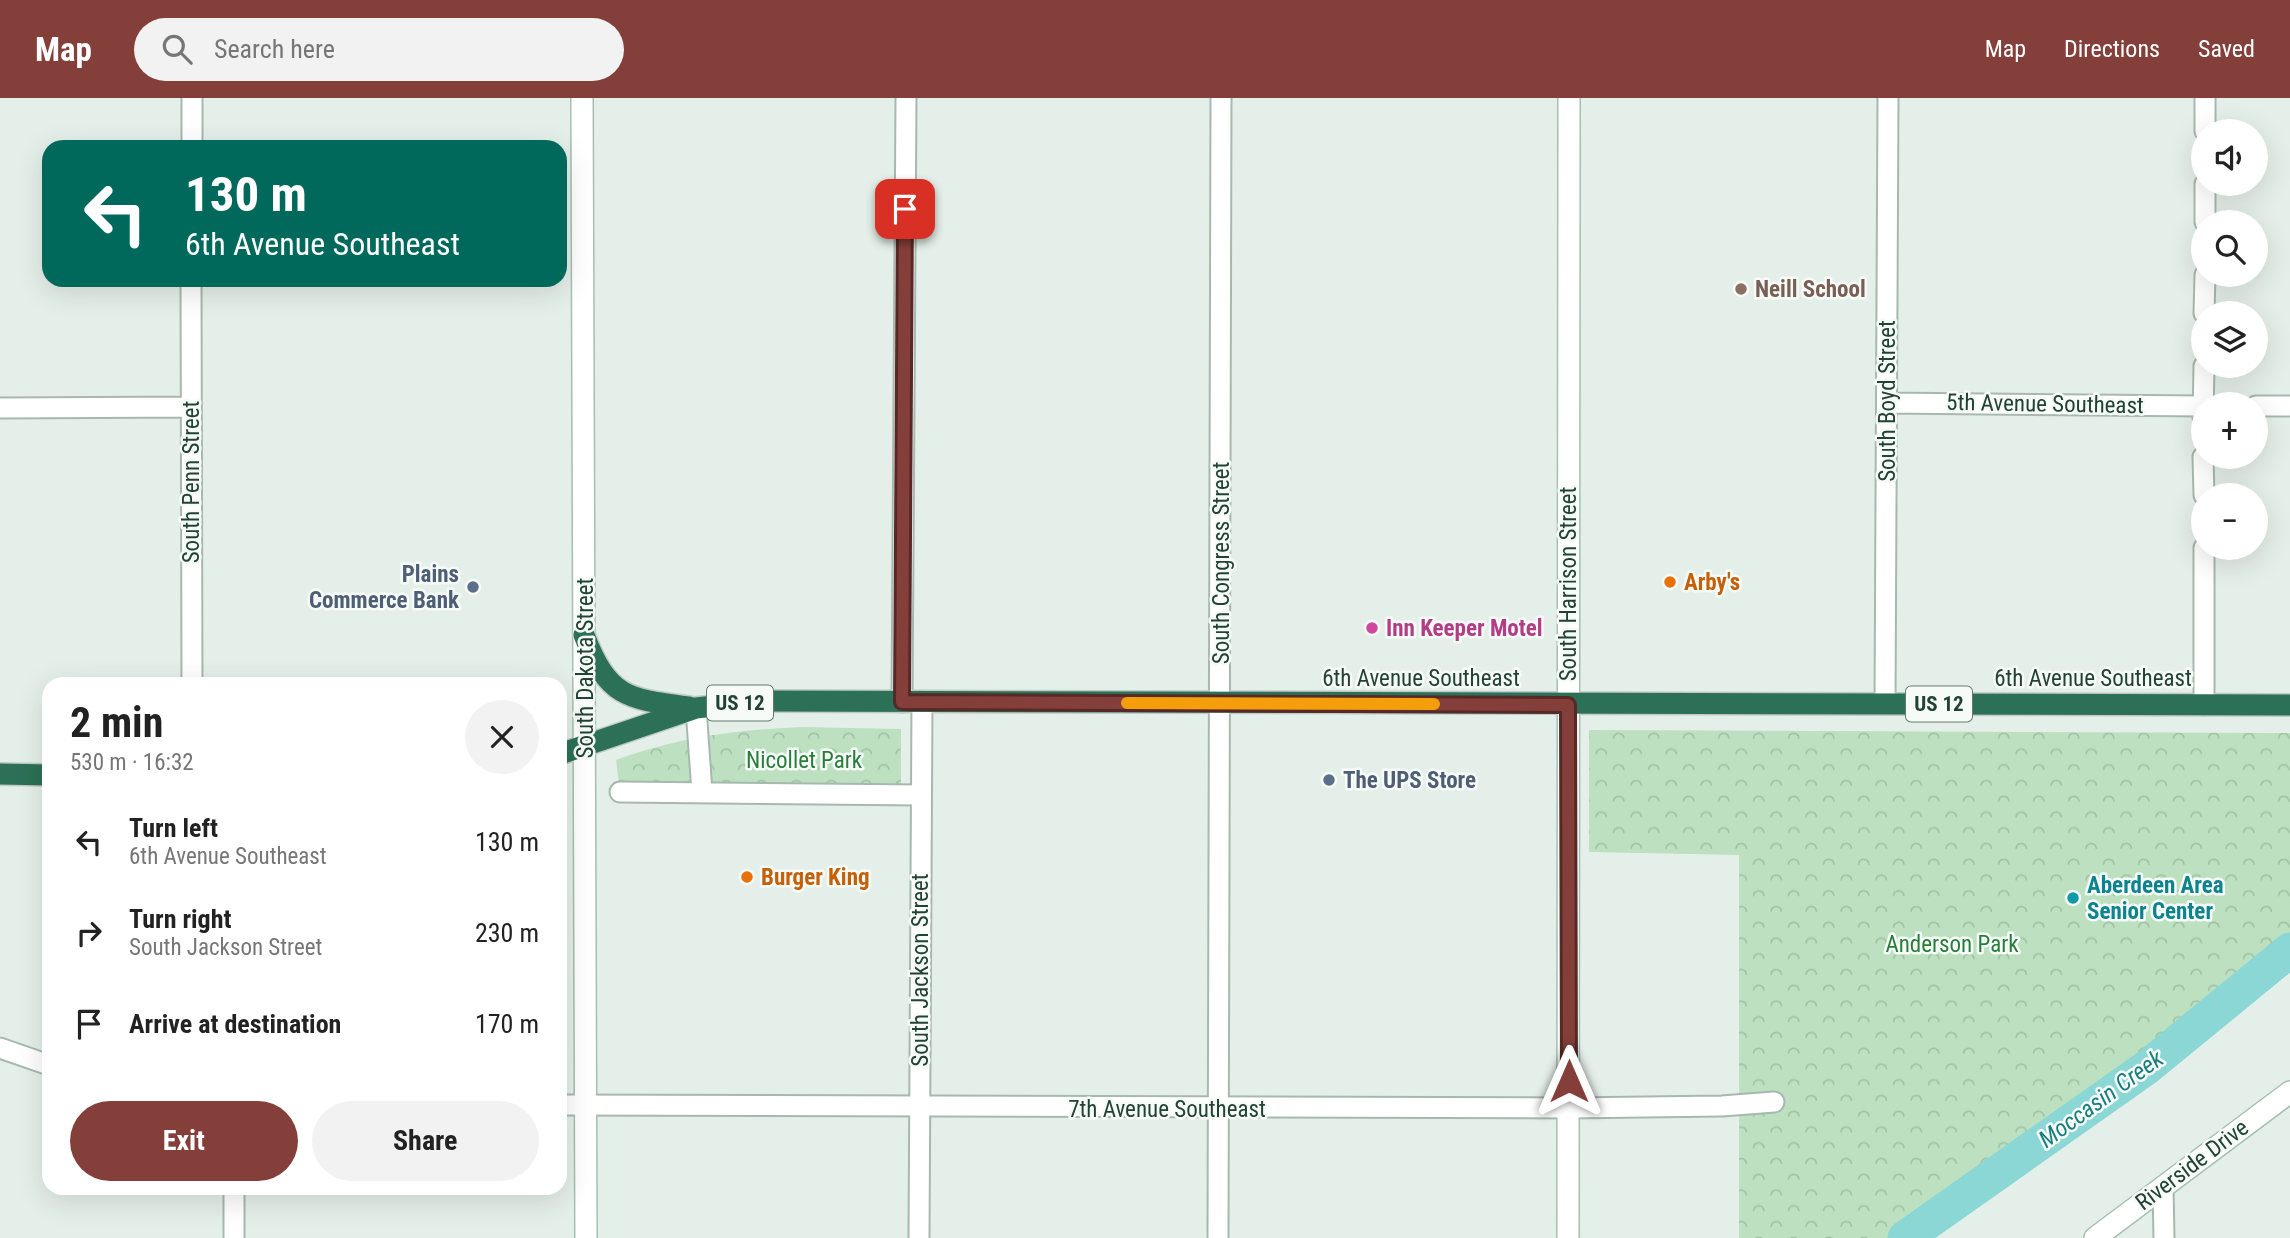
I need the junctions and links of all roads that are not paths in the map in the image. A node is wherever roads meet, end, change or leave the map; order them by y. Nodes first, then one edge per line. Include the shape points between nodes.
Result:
1 (192, 98) edge
2 (582, 98) edge
3 (906, 98) edge
4 (1221, 98) edge
5 (1569, 98) edge
6 (1888, 98) edge
7 (2204, 98) edge
8 (2204, 119) edge
9 (192, 140) edge
10 (191, 287) edge
11 (1887, 403) junction
12 (2191, 406) edge
13 (2268, 406) edge
14 (2290, 406) edge
15 (191, 407) junction
16 (0, 408) edge
17 (2204, 560) edge
18 (584, 635) junction
19 (192, 677) edge
20 (912, 702) junction
21 (1221, 703) junction
22 (1885, 703) junction
23 (1568, 705) junction
24 (2204, 705) junction
25 (2290, 705) edge
26 (697, 708) junction
27 (585, 746) junction
28 (567, 752) edge
29 (0, 774) edge
30 (42, 775) edge
31 (620, 792) dead end
32 (702, 792) junction
33 (921, 795) junction
34 (0, 1048) edge
35 (42, 1063) edge
36 (2290, 1092) edge
37 (1774, 1101) dead end
38 (567, 1105) edge
39 (586, 1105) junction
40 (919, 1108) junction
41 (1218, 1108) junction
42 (1569, 1108) junction
43 (2163, 1187) junction
44 (233, 1195) edge
45 (234, 1238) edge
46 (586, 1238) edge
47 (919, 1238) edge
48 (1218, 1238) edge
49 (1568, 1238) edge
50 (2095, 1238) edge
51 (2164, 1238) edge

1 - 9 street
2 - 18 street, South Dakota Street
3 - 20 street, South Jackson Street
4 - 21 street, South Congress Street
5 - 23 street, South Harrison Street
6 - 11 street, South Boyd Street
7 - 8 street
10 - 15 street, South Penn Street
11 - 12 street, 5th Avenue Southeast
11 - 22 street, South Boyd Street
13 - 14 street
15 - 16 street
15 - 19 street, South Penn Street
17 - 24 street
18 - 26 highway via 597,668 618,689 660,703
18 - 27 street, South Dakota Street
20 - 21 highway, 6th Avenue Southeast / US 12
20 - 26 highway, 6th Avenue Southeast / US 12 via 758,701
20 - 33 street, South Jackson Street
21 - 23 highway, 6th Avenue Southeast / US 12
21 - 41 street, South Congress Street
22 - 23 highway, 6th Avenue Southeast / US 12
22 - 24 highway, 6th Avenue Southeast / US 12
23 - 42 street, South Harrison Street
24 - 25 highway, 6th Avenue Southeast / US 12
26 - 27 highway, 6th Avenue Southeast / US 12
26 - 32 street
27 - 28 highway, 6th Avenue Southeast / US 12
27 - 39 street, South Dakota Street
29 - 30 highway
31 - 32 street
32 - 33 street
33 - 40 street, South Jackson Street
34 - 35 street
36 - 43 street, Riverside Drive
37 - 42 street, 7th Avenue Southeast
38 - 39 street, 7th Avenue Southeast
39 - 40 street, 7th Avenue Southeast
39 - 46 street, South Dakota Street
40 - 41 street, 7th Avenue Southeast
40 - 47 street, South Jackson Street
41 - 42 street, 7th Avenue Southeast
41 - 48 street, South Congress Street
42 - 49 street, South Harrison Street
43 - 50 street, Riverside Drive
43 - 51 street
44 - 45 street

